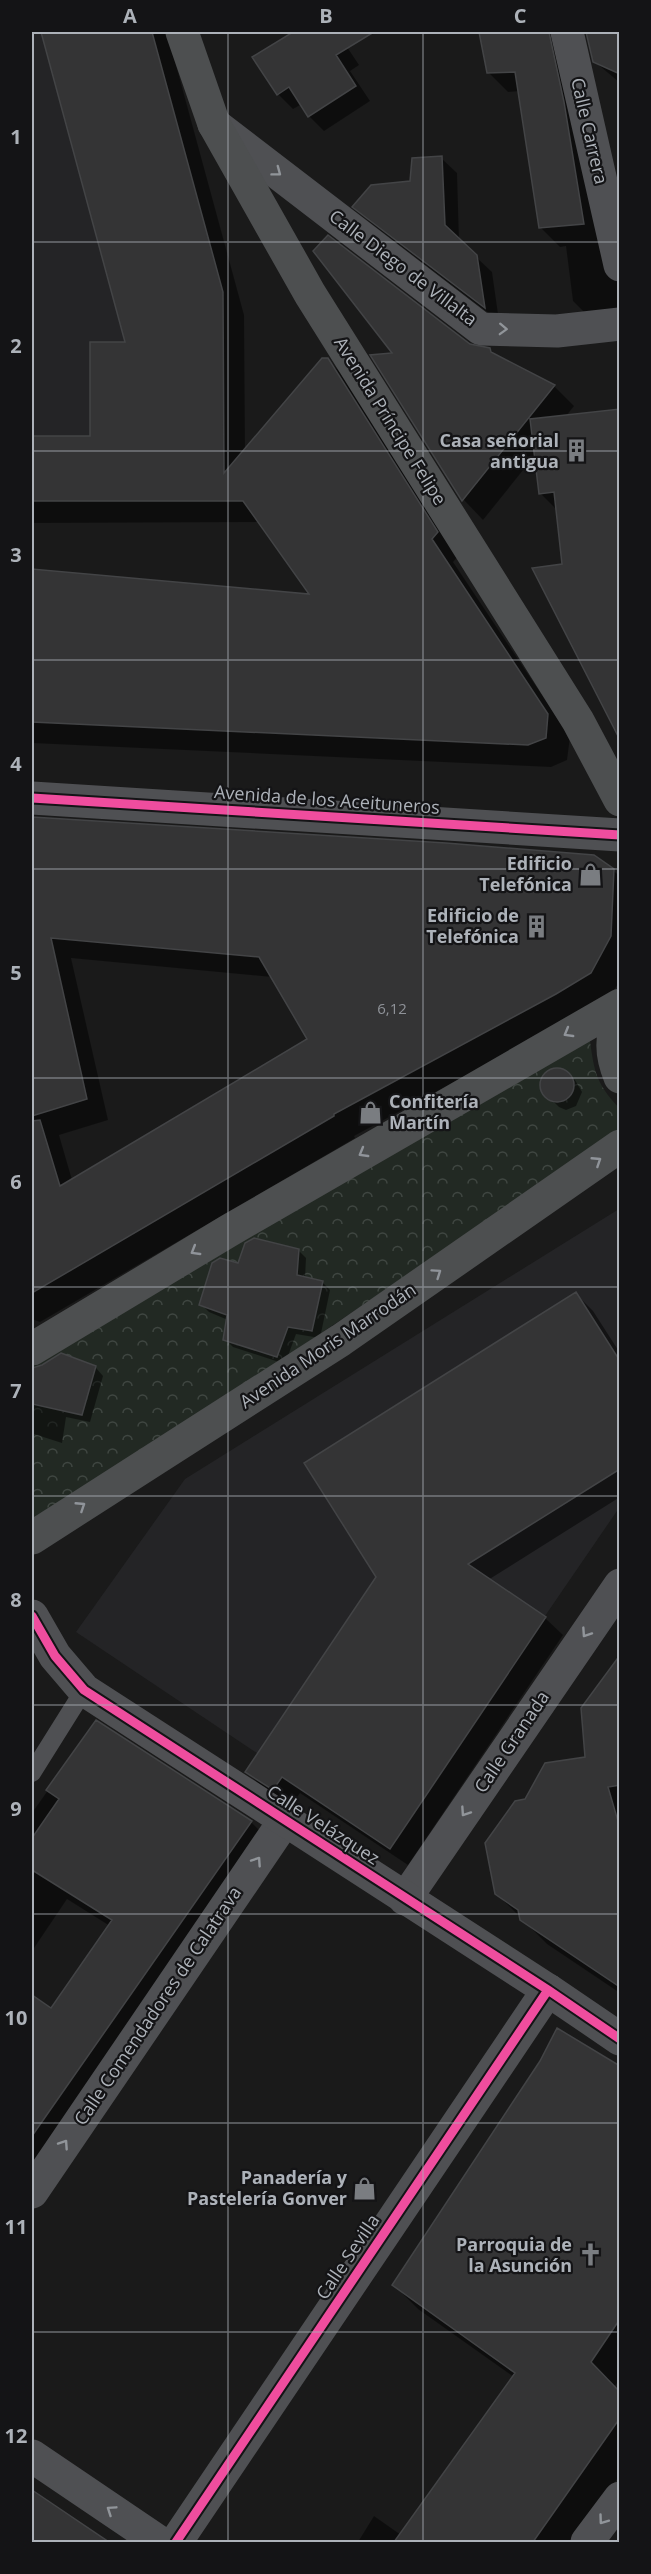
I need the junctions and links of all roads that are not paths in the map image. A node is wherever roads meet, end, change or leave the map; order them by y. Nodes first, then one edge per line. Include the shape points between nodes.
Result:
1 (182, 32) edge
2 (567, 32) edge
3 (214, 124) junction
4 (620, 265) edge
5 (620, 324) edge
6 (32, 798) edge
7 (620, 800) edge
8 (620, 835) edge
9 (620, 1005) edge
10 (620, 1019) edge
11 (620, 1077) edge
12 (620, 1146) edge
13 (32, 1349) edge
14 (32, 1538) edge
15 (620, 1585) edge
16 (32, 1617) edge
17 (84, 1690) junction
18 (32, 1773) edge
19 (285, 1820) junction
20 (405, 1899) junction
21 (548, 1990) junction
22 (620, 2039) edge
23 (32, 2192) edge
24 (32, 2456) edge
25 (620, 2498) edge
26 (159, 2542) edge
27 (176, 2542) edge
28 (587, 2542) edge

1 - 3 main road, Avenida Príncipe Felipe
2 - 4 street, Calle Carrera
3 -> 5 street, Calle Diego de Villalta via 481,328 557,331
3 - 7 main road, Avenida Príncipe Felipe via 310,294 578,721
6 - 8 street, Avenida de los Aceituneros
9 -> 13 main road
10 - 11 main road via 612,1045
14 -> 12 main road, Avenida Moris Marrodán via 341,1340
15 -> 20 street, Calle Granada
16 - 17 street, Calle Velázquez via 55,1656
17 - 18 lane
17 - 19 street, Calle Velázquez
19 - 20 street, Calle Velázquez
23 -> 19 street, Calle Comendadores de Calatrava
20 - 21 street, Calle Velázquez
21 - 22 street, Calle Velázquez
21 - 27 street, Calle Sevilla
26 -> 24 street
25 -> 28 street

